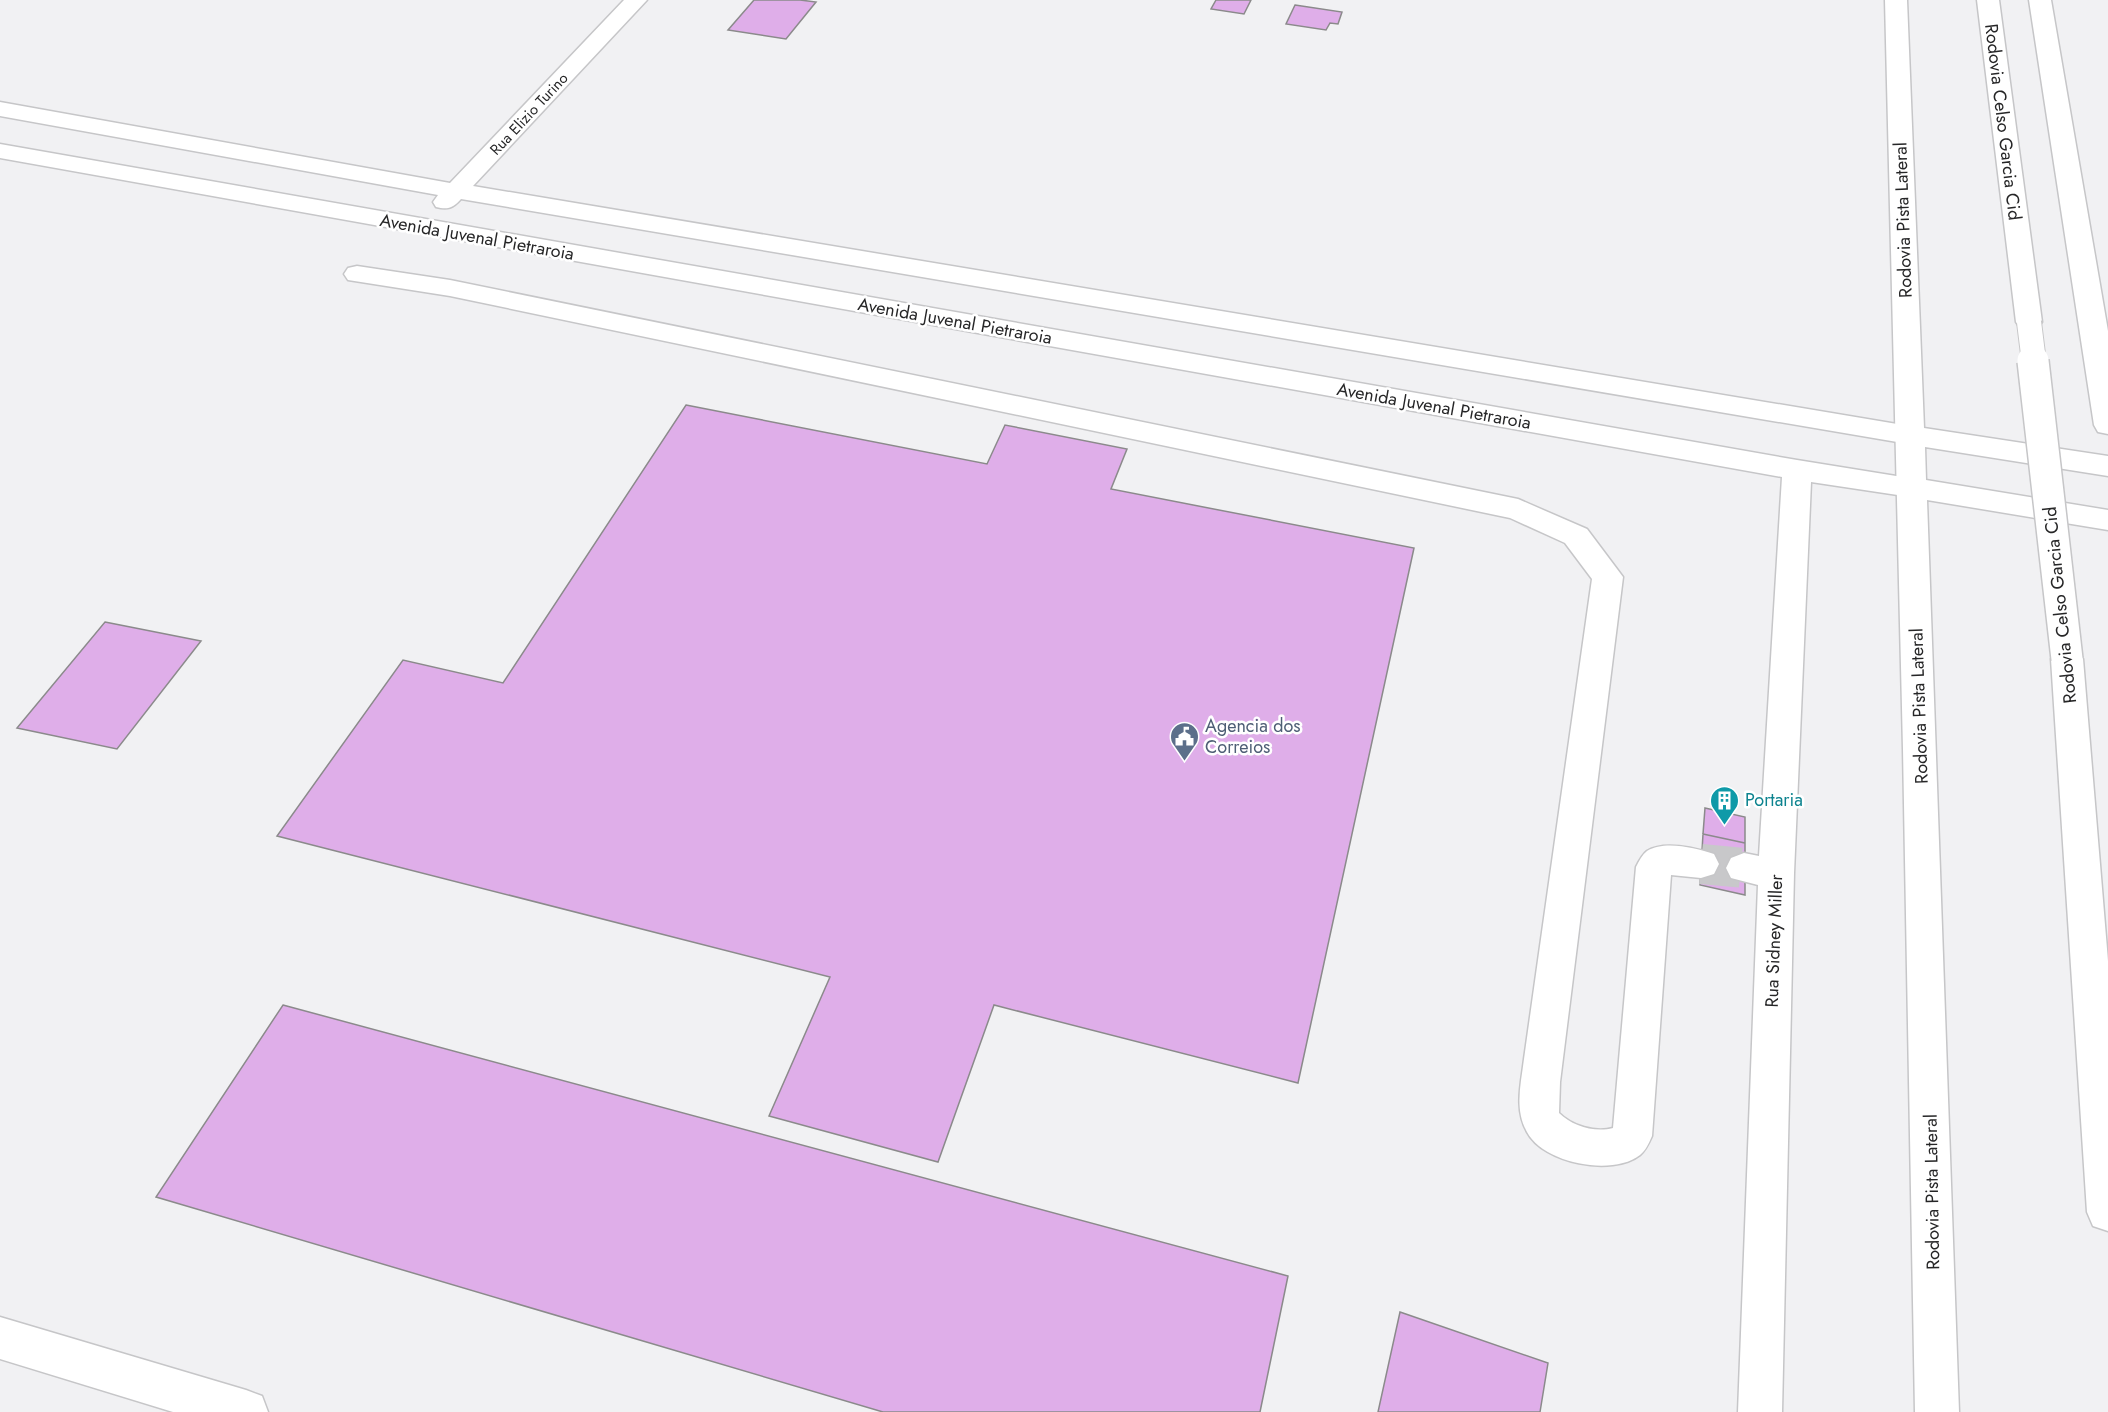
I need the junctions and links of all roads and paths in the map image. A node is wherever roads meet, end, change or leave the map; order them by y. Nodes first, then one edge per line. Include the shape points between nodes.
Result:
1 (636, 0) edge
2 (1896, 0) edge
3 (1988, 0) edge
4 (2040, 0) edge
5 (0, 109) edge
6 (0, 151) edge
7 (456, 190) junction
8 (421, 227) junction
9 (357, 274) dead end
10 (2108, 425) edge
11 (1909, 435) junction
12 (2108, 466) edge
13 (1797, 470) junction
14 (1911, 487) junction
15 (2108, 520) edge
16 (1701, 864) tunnel mouth
17 (2108, 1212) edge
18 (0, 1338) edge
19 (246, 1412) edge
20 (1760, 1412) edge
21 (1937, 1412) edge

1 - 7 main road, Rua Elizio Turino
2 - 11 main road, Rodovia Pista Lateral
3 - 17 main road, Rodovia Celso Garcia Cid, bridge via 2067,659
4 - 10 main road
5 - 7 main road
6 - 8 main road, Avenida Juvenal Pietraroia
7 - 8 main road, Rua Elizio Turino
7 - 11 main road
8 - 13 main road, Avenida Juvenal Pietraroia
9 - 16 main road via 450,288 1518,509 1576,536 1608,577 1543,1059 1540,1118 1548,1131 1561,1140 1609,1149 1624,1144 1632,1136 1654,867 1660,861 1670,860
11 - 12 main road
11 - 14 main road, Rodovia Pista Lateral
13 - 14 main road, Avenida Juvenal Pietraroia
13 - 20 main road, Rua Sidney Miller via 1760,871
14 - 15 main road, Avenida Juvenal Pietraroia
14 - 21 main road, Rodovia Pista Lateral
18 - 19 main road

